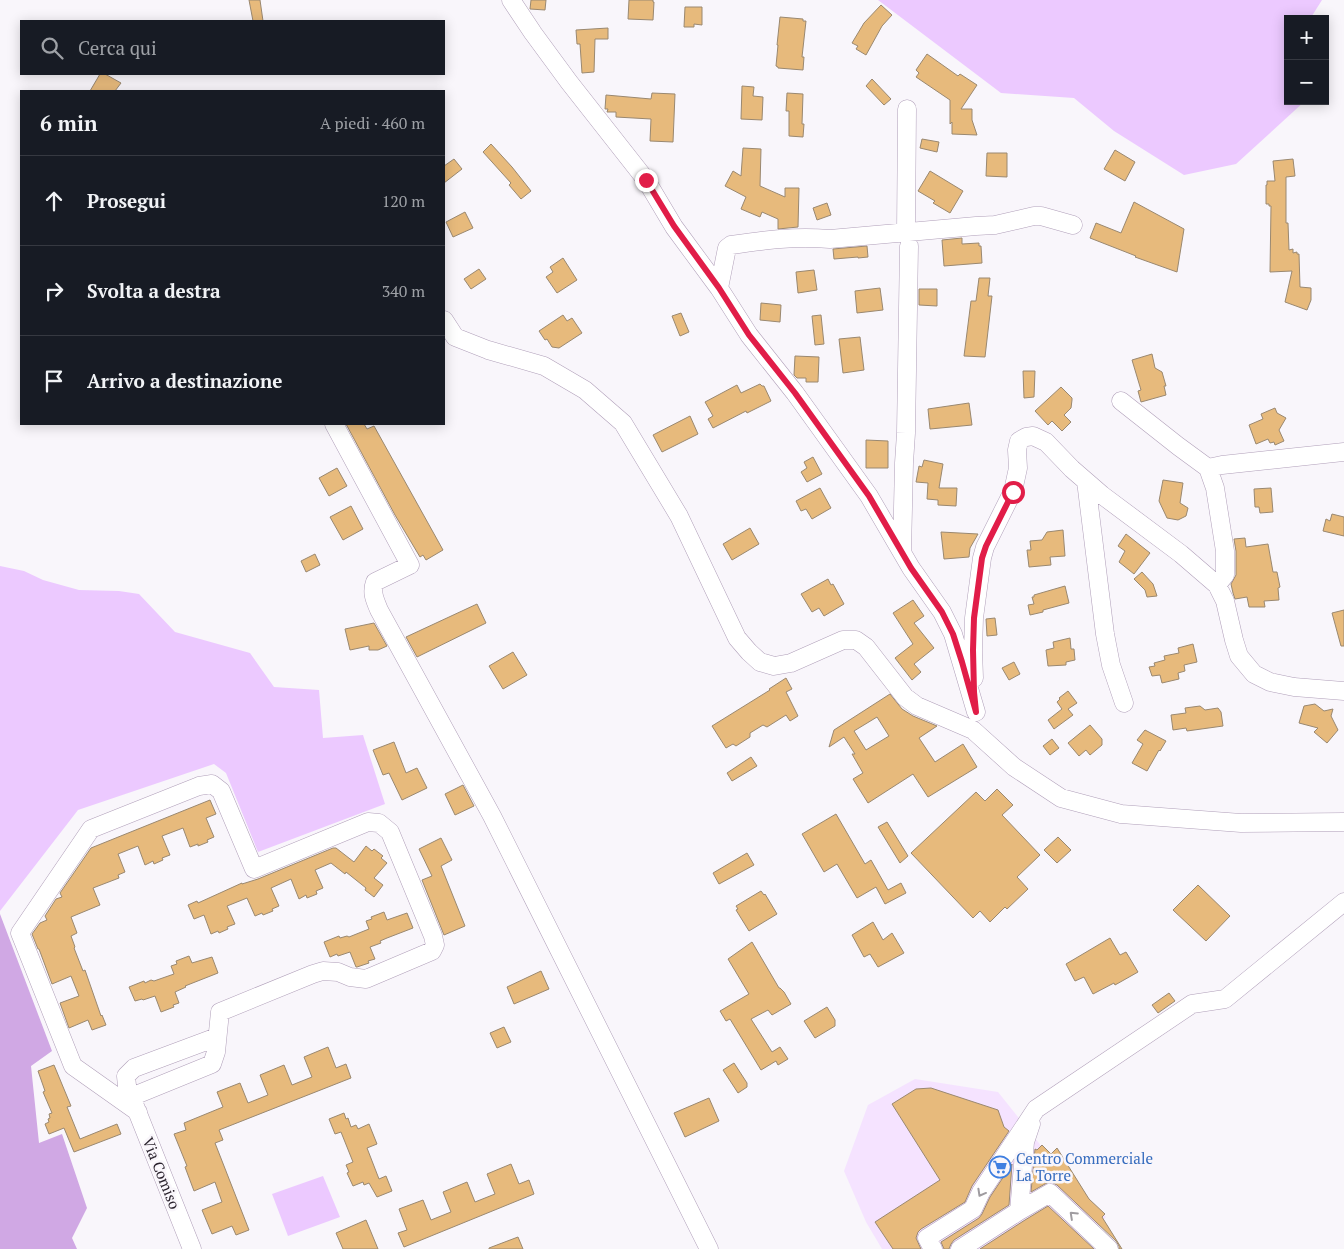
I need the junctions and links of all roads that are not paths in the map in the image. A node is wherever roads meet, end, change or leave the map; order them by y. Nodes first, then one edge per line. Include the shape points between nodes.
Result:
1 (511, 0) edge
2 (907, 109) dead end
3 (1073, 226) dead end
4 (907, 240) junction
5 (719, 288) junction
6 (445, 321) edge
7 (1121, 401) dead end
8 (335, 425) edge
9 (1344, 452) edge
10 (1208, 468) junction
11 (1086, 481) junction
12 (902, 552) junction
13 (1217, 585) junction
14 (1344, 691) edge
15 (1124, 703) dead end
16 (976, 712) junction
17 (979, 736) junction
18 (1344, 822) edge
19 (1344, 902) edge
20 (217, 1037) junction
21 (134, 1105) junction
22 (1036, 1109) junction
23 (1019, 1211) junction
24 (192, 1249) edge
25 (709, 1249) edge
26 (933, 1249) edge
27 (960, 1249) edge
28 (1109, 1249) edge

1 - 5 street via 569,82 646,180 674,226
2 - 4 street
3 - 4 street via 1034,216 996,226 976,226
4 - 5 street via 808,237 731,245 727,248
4 - 12 street
5 - 12 street via 749,335 869,496
6 - 17 street via 456,337 544,366 585,390 623,423 679,516 737,638 760,662 774,666 791,663 843,640 856,640 866,647 905,697 917,706 974,730
7 - 10 street
8 - 25 street via 410,565 375,582 374,598 379,610 492,816
9 - 10 street
10 - 13 street via 1215,488 1225,551 1225,576
11 - 13 street
11 - 15 street via 1105,634
11 - 16 street via 1046,442 1033,436 1019,441 1013,492 982,558 974,618
12 - 16 street via 953,634
13 - 14 street via 1225,601 1239,656 1254,674 1270,682 1294,687
16 - 17 street
17 - 18 street via 1014,767 1061,798 1121,814 1241,823
19 - 22 street via 1225,999 1192,1004
20 - 21 street via 212,1064
20 - 21 street, Via Comiso via 134,1068 126,1076
20 - 21 street via 220,1012 312,974 338,972 366,979 432,951 435,945 433,936 415,892 390,832 379,823 368,822 254,869 221,791 212,784 199,786 91,829 20,933 73,1066
21 - 24 street, Via Comiso
22 - 23 street via 1025,1142
22 -> 26 street via 973,1209 927,1238
23 - 27 street
28 -> 23 street via 1050,1193

